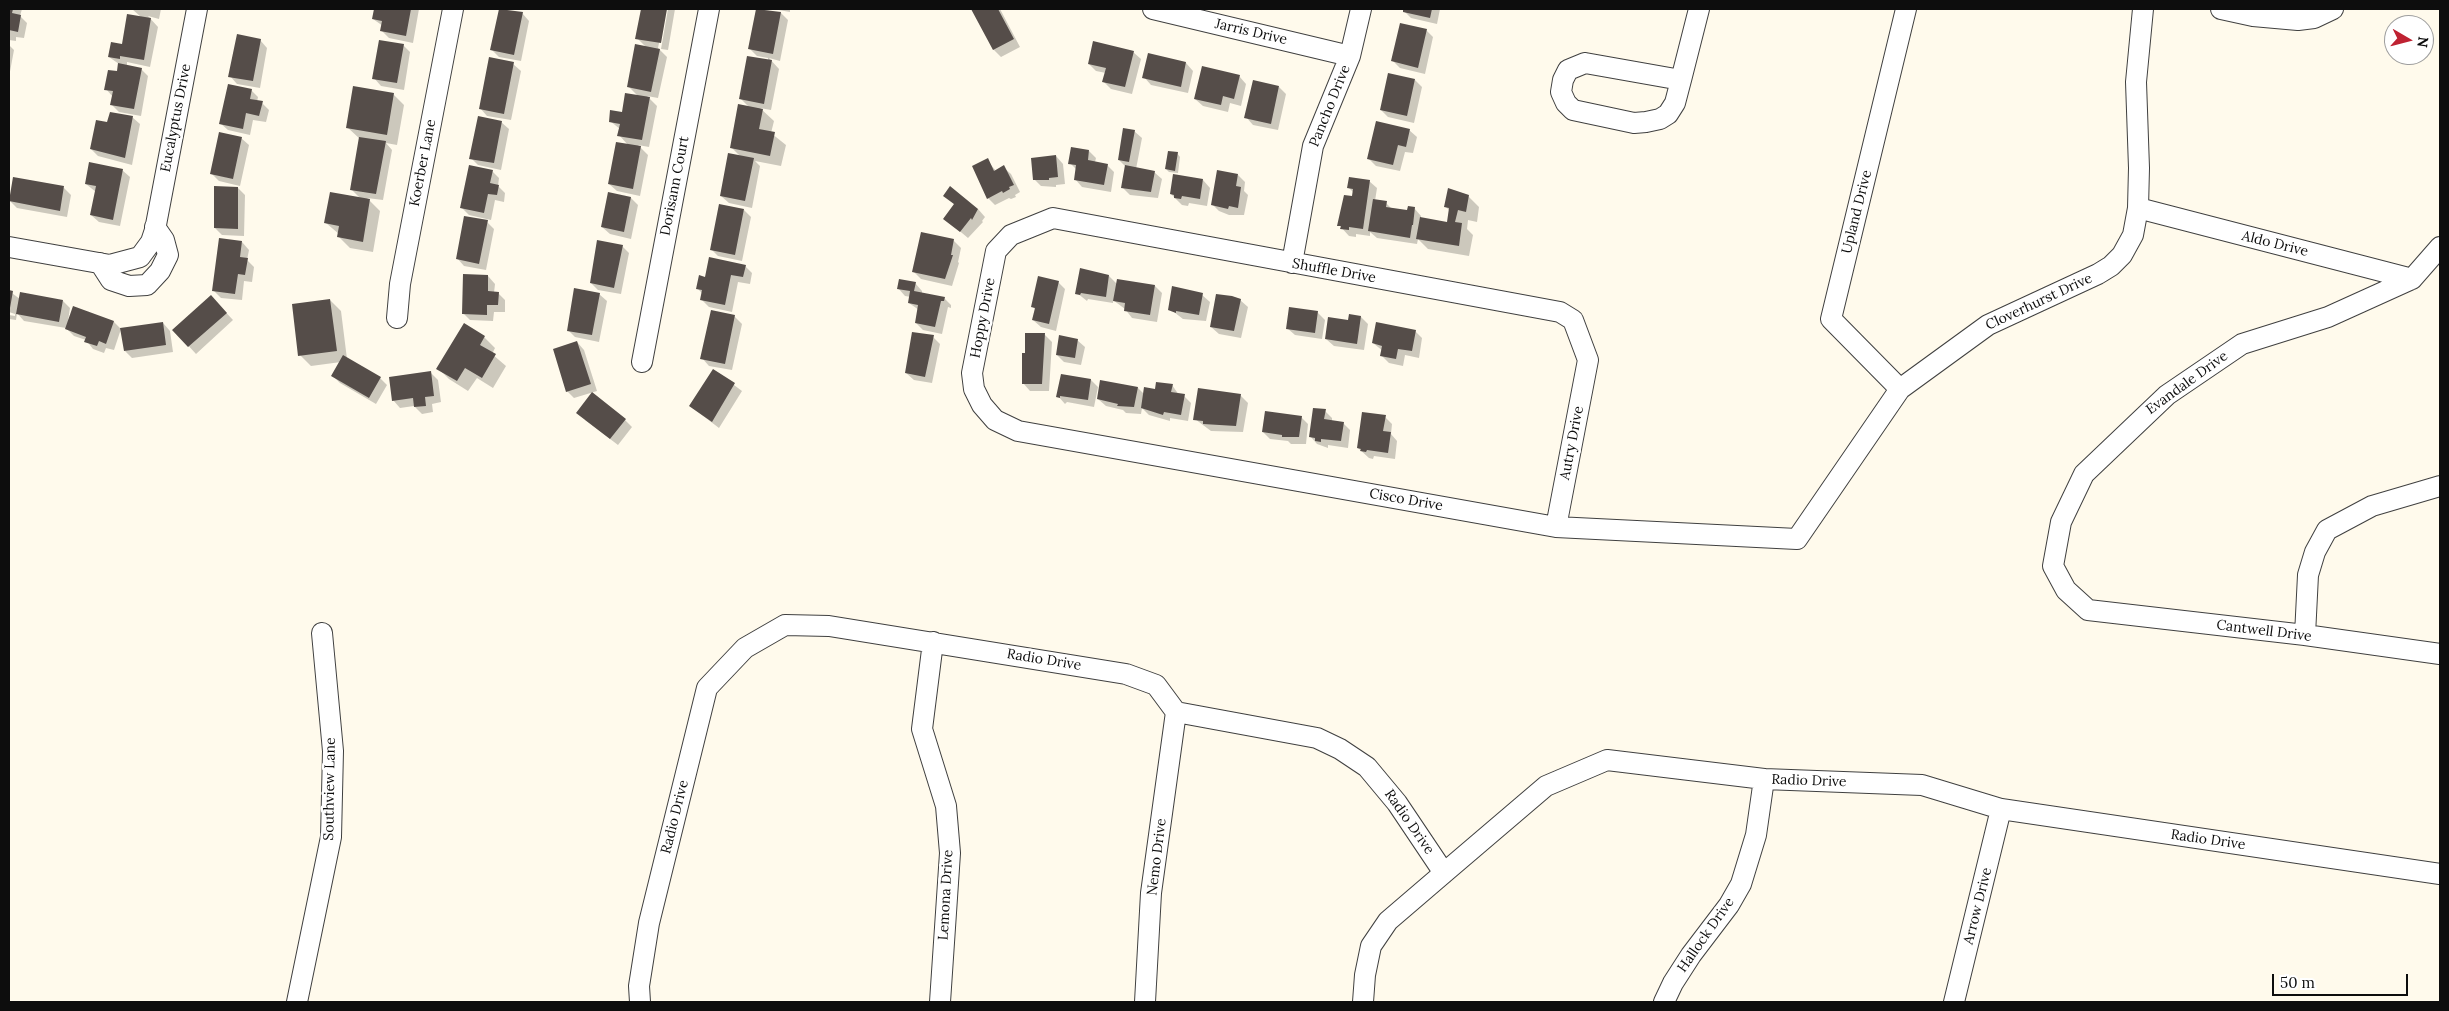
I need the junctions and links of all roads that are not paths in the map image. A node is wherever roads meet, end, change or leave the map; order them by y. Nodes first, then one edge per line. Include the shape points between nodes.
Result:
1 (197, 9) edge
2 (453, 9) edge
3 (709, 9) edge
4 (1153, 9) edge
5 (1361, 9) edge
6 (1699, 9) edge
7 (1906, 9) edge
8 (2143, 9) edge
9 (2221, 9) edge
10 (2333, 9) edge
11 (1350, 56) junction
12 (1682, 80) junction
13 (2138, 208) junction
14 (1053, 218) joint
15 (155, 227) junction
16 (9, 247) edge
17 (2440, 247) edge
18 (100, 263) junction
19 (1292, 263) junction
20 (2412, 279) junction
21 (397, 318) dead end
22 (1588, 360) joint
23 (642, 362) dead end
24 (1900, 389) junction
25 (1018, 431) joint
26 (2440, 486) edge
27 (1556, 527) junction
28 (1796, 539) joint
29 (2088, 610) joint
30 (322, 633) dead end
31 (2305, 635) junction
32 (933, 642) junction
33 (2440, 654) edge
34 (1176, 712) junction
35 (1764, 779) junction
36 (2001, 809) junction
37 (1444, 873) junction
38 (2440, 874) edge
39 (297, 1002) edge
40 (640, 1002) edge
41 (940, 1002) edge
42 (1145, 1002) edge
43 (1363, 1002) edge
44 (1664, 1002) edge
45 (1954, 1002) edge

1 - 15 street, Eucalyptus Drive
2 - 21 street, Koerber Lane via 400,284
3 - 23 street, Dorisann Court
4 - 11 street, Jarris Drive
5 - 11 street, Pancho Drive
6 - 12 street
7 - 24 street, Upland Drive via 1831,319
8 - 13 street, Cloverhurst Drive via 2136,82
9 - 10 street via 2298,20 2314,18
11 - 19 street, Pancho Drive via 1313,146
12 - 12 street via 1668,114 1646,122 1634,123 1578,112 1566,103 1561,92 1568,70 1585,63
13 - 20 street, Aldo Drive
13 - 24 street, Cloverhurst Drive via 2133,235 2122,255 2111,266 1988,324
14 - 19 street, Shuffle Drive
14 - 25 street, Hoppy Drive via 1012,235 996,251 972,373 974,389 982,405 995,420
15 - 18 street, Eucalyptus Drive via 151,242 140,257 116,265
15 - 18 street via 164,240 168,255 160,271 147,285 129,286 110,280
16 - 18 street
17 - 20 street, Evandale Drive
19 - 22 street, Shuffle Drive via 1560,312 1573,320
20 - 29 street, Evandale Drive via 2328,317 2242,344 2167,395 2137,420 2084,474 2061,522 2053,566 2066,590
22 - 27 street, Autry Drive
24 - 28 street, Cloverhurst Drive
25 - 27 street, Cisco Drive
26 - 31 street via 2372,506 2327,530 2308,575
27 - 28 street, Cisco Drive
29 - 31 street, Cantwell Drive
30 - 39 street, Southview Lane via 333,751 331,837
31 - 33 street, Cantwell Drive
32 - 34 street, Radio Drive via 1126,674 1156,685
32 - 40 street, Radio Drive via 829,626 785,625 745,648 707,688 649,922 639,986
32 - 41 street, Lemona Drive via 922,730 946,806 950,854
34 - 37 street, Radio Drive via 1317,738 1340,749 1367,767 1397,803
34 - 42 street, Nemo Drive via 1151,893
35 - 36 street, Radio Drive via 1922,785
35 - 37 street, Radio Drive via 1606,760 1546,786
35 - 44 street, Hallock Drive via 1756,834 1741,884 1687,962
36 - 38 street, Radio Drive
36 - 45 street, Arrow Drive
37 - 43 street via 1388,921 1371,946

